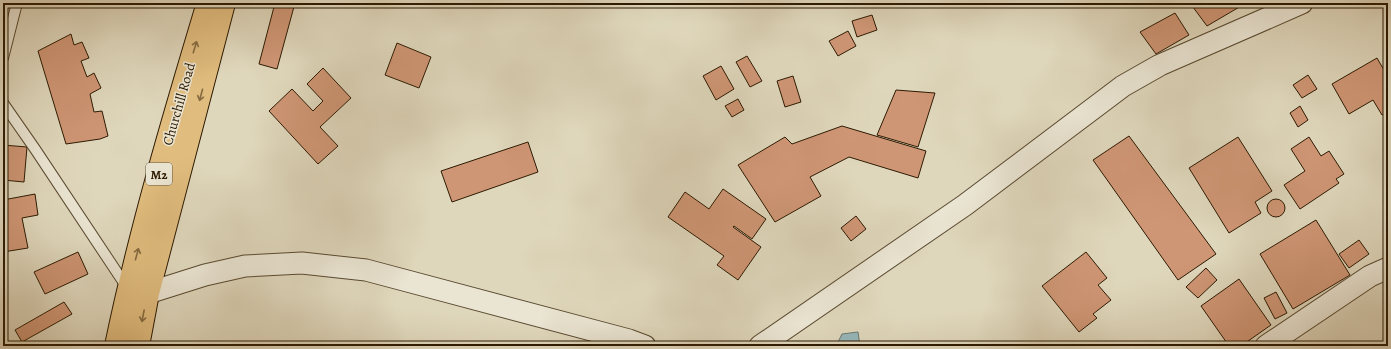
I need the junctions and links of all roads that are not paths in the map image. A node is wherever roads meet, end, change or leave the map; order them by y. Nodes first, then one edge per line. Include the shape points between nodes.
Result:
1 (17, 3) edge
2 (208, 3) edge
3 (224, 3) edge
4 (1302, 3) edge
5 (3, 58) edge
6 (3, 103) edge
7 (1388, 268) edge
8 (138, 291) junction
9 (116, 346) edge
10 (138, 346) edge
11 (645, 346) edge
12 (760, 346) edge
13 (1266, 346) edge

1 - 5 lane
8 -> 2 highway, Churchill Road / M2 via 184,84
3 -> 8 highway, Churchill Road / M2
4 - 12 street via 1160,65 1123,86 965,205
6 - 8 lane
7 - 13 street via 1370,276
8 - 9 highway, Churchill Road / M2
8 -> 10 highway, Churchill Road / M2
8 - 11 street via 245,266 302,263 359,269

